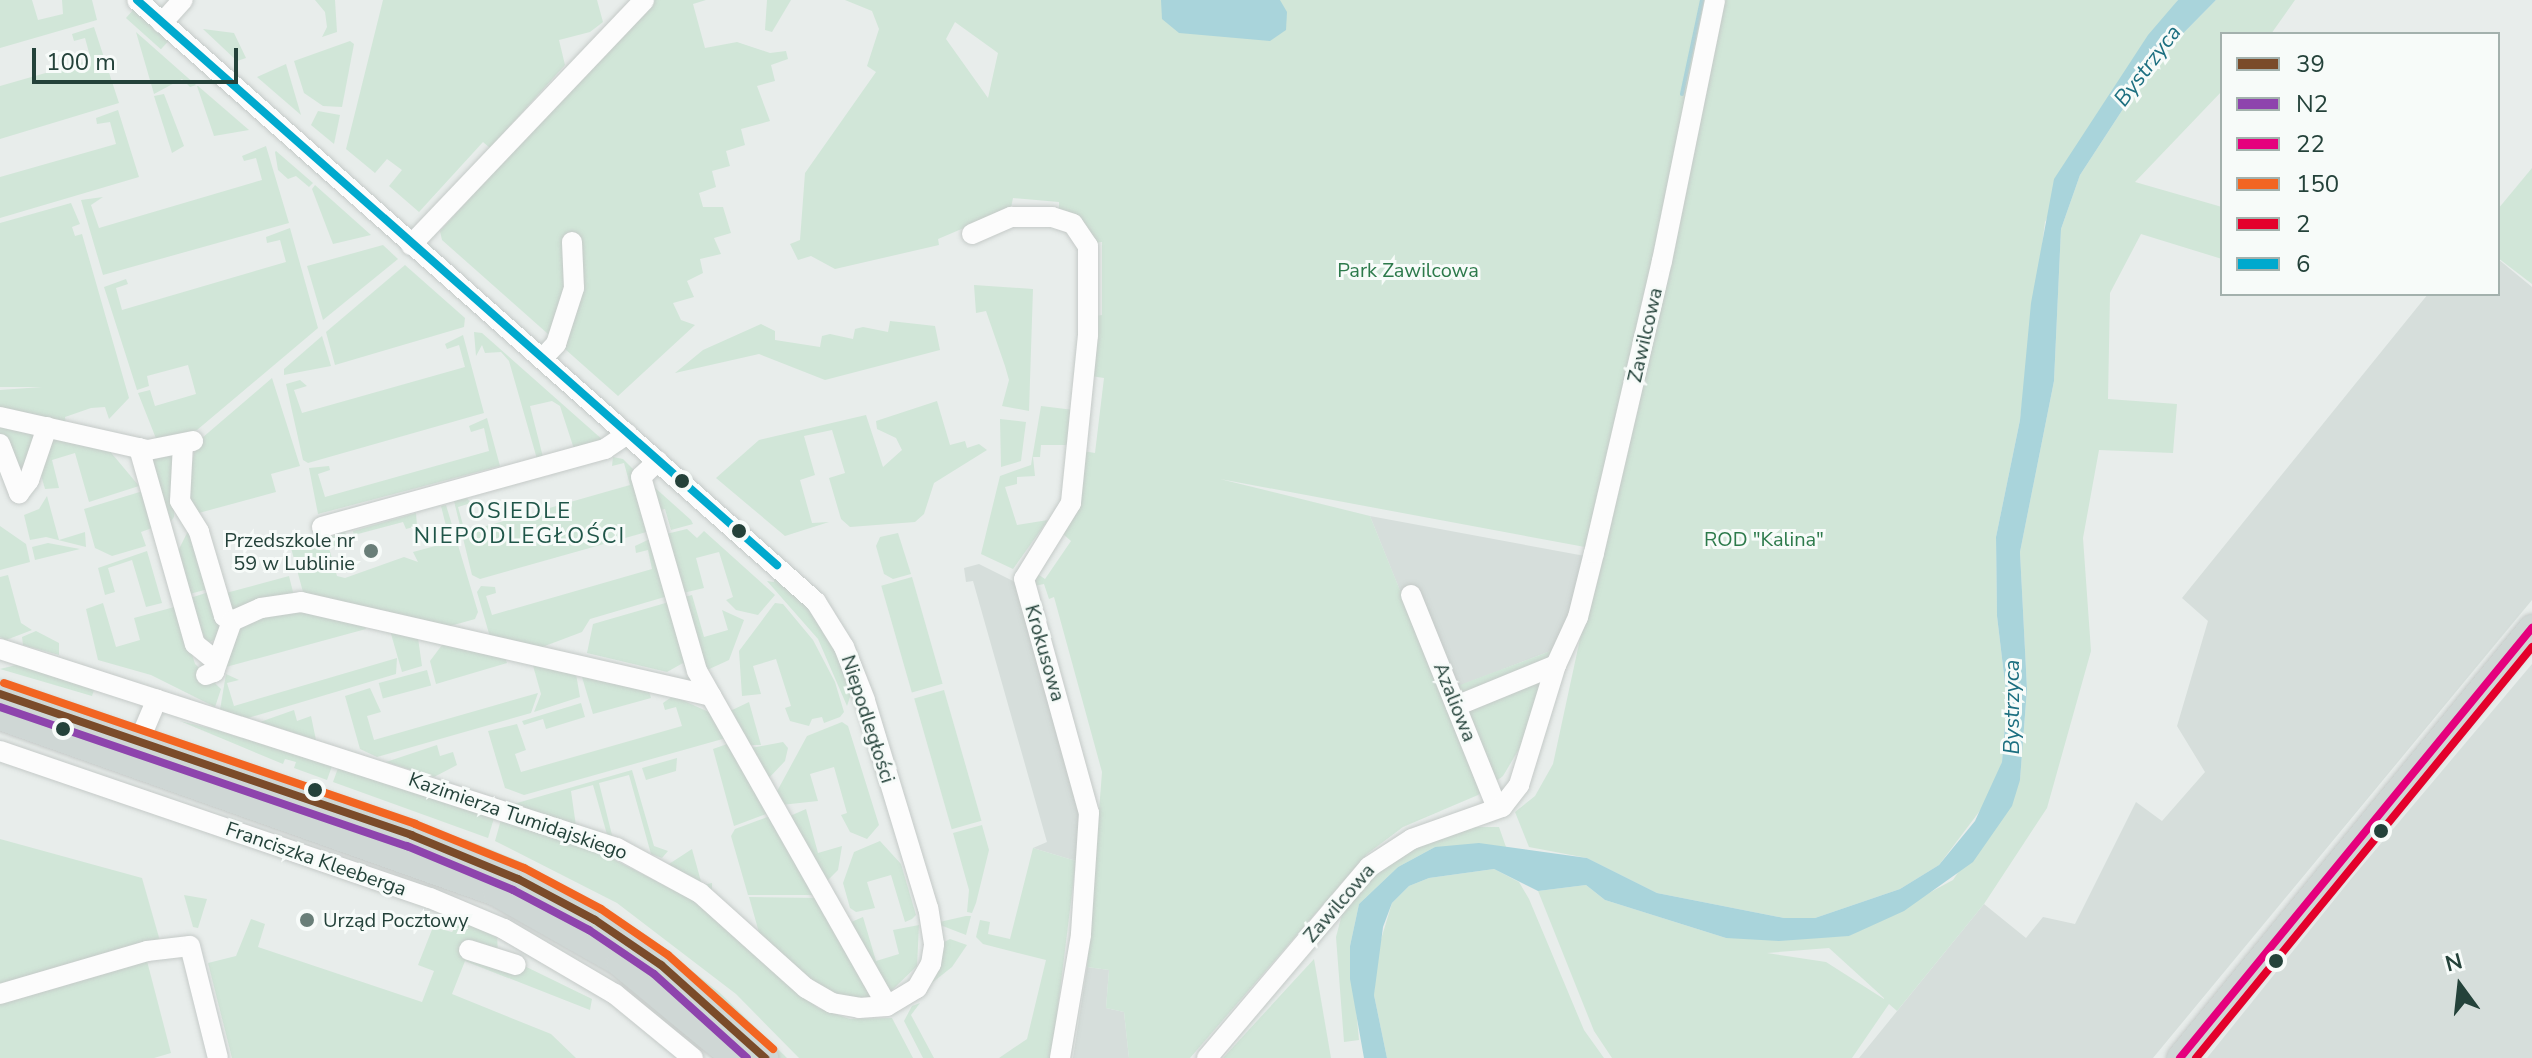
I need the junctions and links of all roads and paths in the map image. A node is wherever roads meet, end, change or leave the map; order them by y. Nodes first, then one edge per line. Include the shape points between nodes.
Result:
1 (137, 0) edge
2 (183, 0) edge
3 (644, 0) edge
4 (1715, 0) edge
5 (162, 23) junction
6 (972, 234) dead end
7 (572, 242) dead end
8 (411, 245) junction
9 (542, 359) junction
10 (0, 417) edge
11 (47, 427) junction
12 (627, 434) junction
13 (0, 444) edge
14 (139, 448) junction
15 (658, 461) junction
16 (322, 527) dead end
17 (1411, 595) dead end
18 (232, 621) junction
19 (2532, 628) edge
20 (0, 649) edge
21 (1556, 665) junction
22 (0, 694) edge
23 (711, 696) junction
24 (157, 699) junction
25 (1456, 706) junction
26 (0, 717) edge
27 (140, 739) junction
28 (0, 751) edge
29 (1497, 808) junction
30 (485, 876) junction
31 (469, 950) dead end
32 (516, 965) dead end
33 (0, 994) edge
34 (885, 1001) junction
35 (218, 1058) edge
36 (693, 1058) edge
37 (734, 1058) edge
38 (765, 1058) edge
39 (1060, 1058) edge
40 (1207, 1058) edge
41 (2180, 1058) edge

1 - 5 street, Niepodległości
2 - 5 street
3 - 8 street
4 - 21 street, Zawilcowa via 1662,261 1594,553 1578,617
5 - 8 street, Niepodległości
6 - 39 street, Krokusowa via 1011,217 1052,217 1073,224 1088,246 1088,335 1071,503 1024,579 1089,813 1081,935
7 - 9 street via 574,288 556,344
8 - 9 street, Niepodległości
9 - 12 street, Niepodległości
10 - 11 street
11 - 13 street via 29,480 19,493
11 - 14 street
12 - 15 street, Niepodległości
12 - 16 street via 605,449
14 - 18 street via 157,450 188,442 180,501 199,532 224,616
14 - 18 street via 195,644 211,667
15 - 23 street via 641,477 697,671
15 - 34 street, Niepodległości via 808,592 844,647 933,934 933,955 922,982
17 - 25 street, Azaliowa
18 - 23 street via 261,608 301,602
19 - 41 main road
20 - 24 street, Kazimierza Tumidajskiego
21 - 25 street
21 - 29 street, Zawilcowa via 1519,785
22 - 27 main road
23 - 34 street
24 - 27 street
24 - 34 street, Kazimierza Tumidajskiego via 617,848 700,893 820,997 847,1007
25 - 29 street, Azaliowa
26 - 30 main road
27 - 30 main road
28 - 36 street, Franciszka Kleeberga via 430,898 504,929 615,994
29 - 40 street, Zawilcowa via 1412,839 1369,867
30 - 37 main road via 612,958
30 - 38 main road via 568,905 642,951 707,1002
31 - 32 street
33 - 35 street via 147,951 190,946

